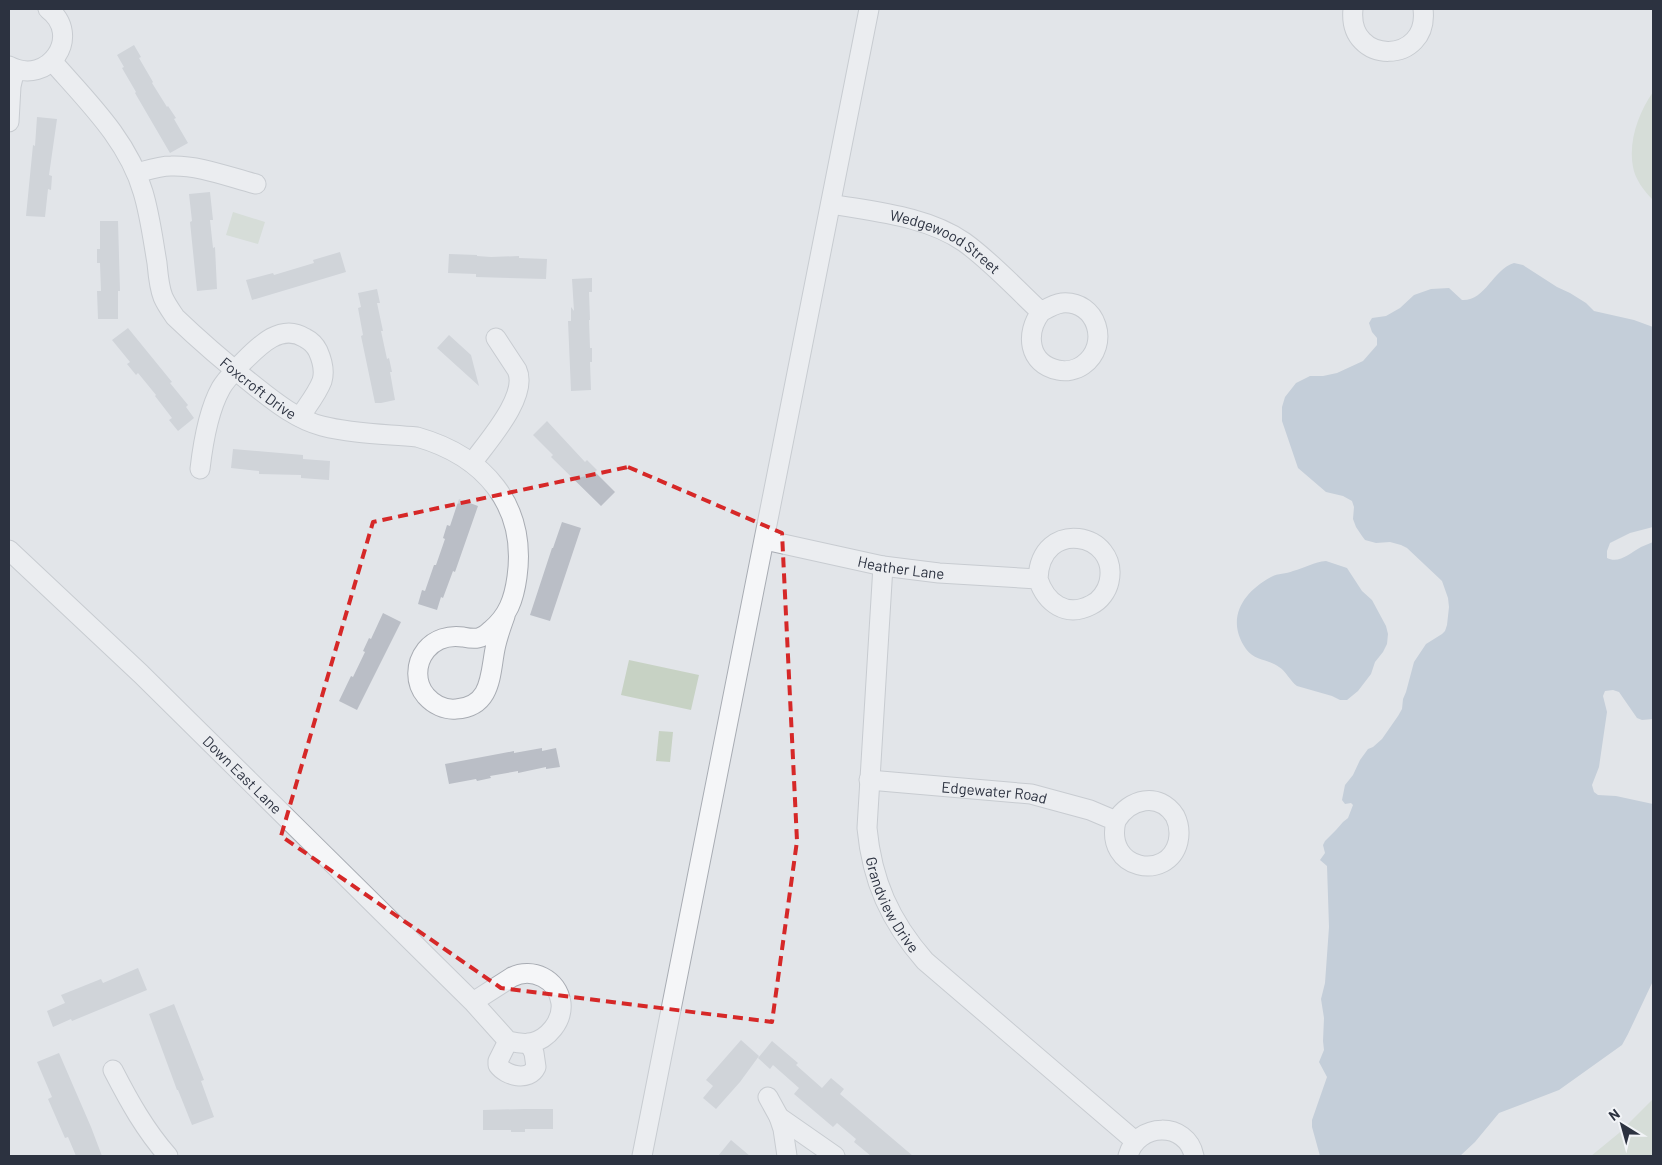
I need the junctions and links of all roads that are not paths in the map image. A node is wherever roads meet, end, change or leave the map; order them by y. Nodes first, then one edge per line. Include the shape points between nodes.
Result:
1 (48, 9) edge
2 (869, 9) edge
3 (1353, 9) edge
4 (1423, 9) edge
5 (52, 61) junction
6 (12, 67) edge
7 (9, 122) edge
8 (137, 173) junction
9 (256, 184) dead end
10 (831, 204) junction
11 (1041, 312) dead end
12 (496, 338) dead end
13 (235, 370) junction
14 (300, 417) junction
15 (472, 463) junction
16 (200, 468) dead end
17 (764, 540) junction
18 (9, 550) edge
19 (883, 566) junction
20 (1038, 579) dead end
21 (505, 616) junction
22 (869, 780) junction
23 (1116, 821) dead end
24 (473, 1002) junction
25 (508, 1041) junction
26 (529, 1043) junction
27 (113, 1070) dead end
28 (768, 1097) dead end
29 (779, 1118) junction
30 (1131, 1149) edge
31 (168, 1156) edge
32 (642, 1156) edge
33 (787, 1156) edge
34 (835, 1156) edge
35 (1194, 1156) edge

1 - 5 street via 58,20 62,35 59,52
2 - 10 street
3 - 4 street via 1359,38 1374,50 1386,52 1403,49 1414,41 1423,26
5 - 6 street via 38,70
5 - 8 street, Foxcroft Drive via 105,121
6 - 7 street
8 - 9 street via 172,166 213,172
8 - 13 street, Foxcroft Drive via 164,298 175,317
10 - 11 street, Wedgewood Street via 938,228 980,255
10 - 17 street
12 - 15 street via 519,374 519,387 508,412
13 - 14 street, Foxcroft Drive
13 - 14 street via 259,346 275,336 293,333 308,339 319,353 323,373 322,381
13 - 16 street via 218,395 204,437
14 - 15 street, Foxcroft Drive via 344,430 418,437 453,451
15 - 21 street, Foxcroft Drive via 502,495 515,530 517,575
17 - 19 street, Heather Lane
17 - 32 street
18 - 24 street, Down East Lane via 152,685
19 - 20 street, Heather Lane
19 - 22 street, Grandview Drive
21 - 21 street, Foxcroft Drive via 481,638 443,638 424,652 418,675 423,692 431,701 453,709 471,706 481,698 491,678 496,644
22 - 23 street, Edgewater Road via 1031,794 1090,810
22 - 30 street, Grandview Drive via 867,828 871,862 882,897 901,931 925,961
24 - 25 street, Down East Lane
24 - 26 street via 518,974 534,974 548,980 559,995 560,1015 546,1036
25 - 26 street
25 - 26 street via 498,1065 503,1071 525,1076 536,1067
27 - 31 street via 137,1115
28 - 29 street
29 - 33 street
29 - 34 street
30 - 35 street, Grandview Drive via 1144,1134 1168,1130 1188,1142

